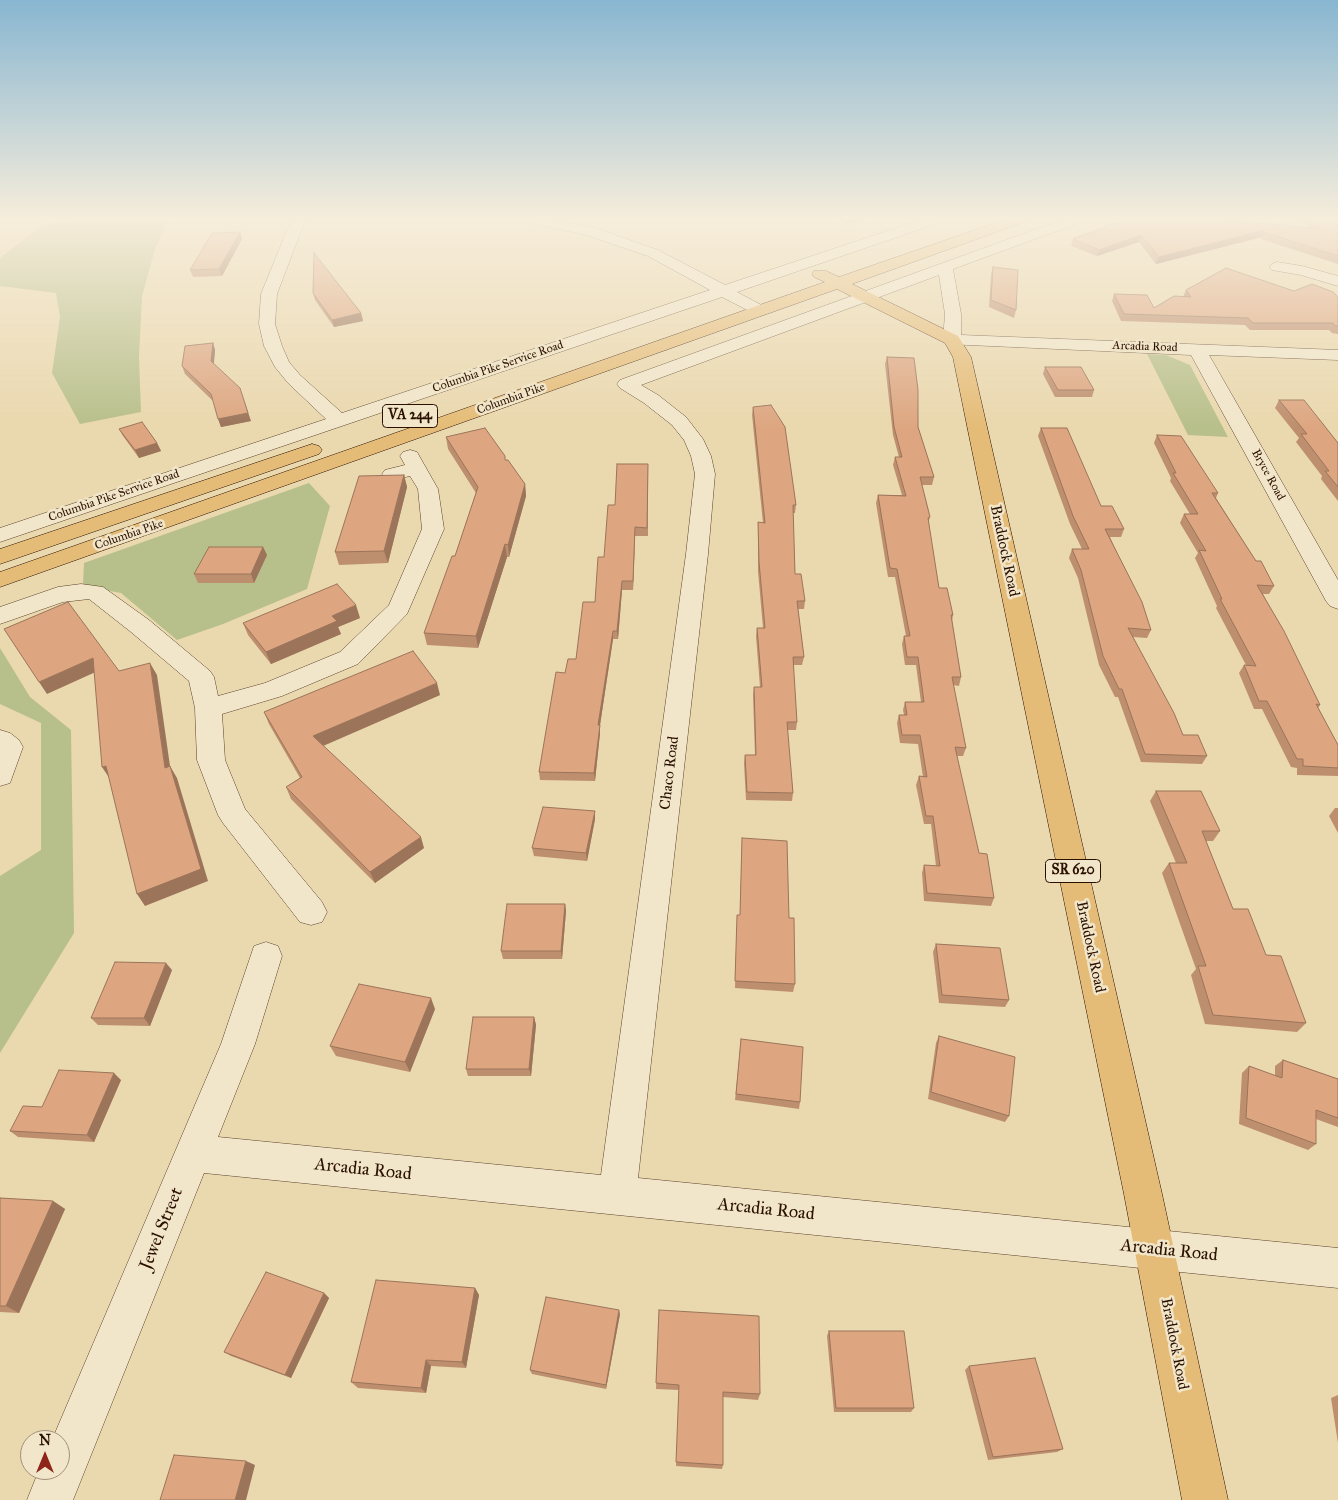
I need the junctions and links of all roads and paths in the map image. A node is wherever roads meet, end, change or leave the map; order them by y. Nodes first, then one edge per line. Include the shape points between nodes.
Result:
1 (271, 288) edge
2 (720, 288) edge
3 (730, 288) edge
4 (801, 288) edge
5 (850, 288) edge
6 (888, 288) edge
7 (949, 288) edge
8 (724, 290) junction
9 (866, 296) junction
10 (751, 306) junction
11 (952, 340) junction
12 (1197, 348) junction
13 (1338, 354) edge
14 (338, 420) junction
15 (367, 431) dead end
16 (329, 444) dead end
17 (392, 474) edge
18 (0, 535) edge
19 (0, 557) edge
20 (0, 580) edge
21 (1338, 601) edge
22 (0, 616) edge
23 (208, 708) junction
24 (0, 740) edge
25 (0, 775) edge
26 (311, 912) dead end
27 (266, 956) dead end
28 (193, 1154) junction
29 (617, 1196) junction
30 (1155, 1249) junction
31 (1338, 1268) edge
32 (50, 1500) edge
33 (1205, 1500) edge

1 - 14 street via 267,324 281,363
2 - 8 street
3 - 8 street, Columbia Pike Service Road
4 - 10 main road, Columbia Pike / VA 244
5 - 9 main road
6 - 9 street
7 - 11 street, Braddock Road via 953,314
8 - 10 street
8 - 14 street, Columbia Pike Service Road
9 - 11 main road
9 - 29 street, Chaco Road via 626,384 651,398 679,422 701,456 705,474
10 - 15 main road, Columbia Pike / VA 244
10 - 20 main road, Columbia Pike / VA 244
11 - 12 street, Arcadia Road
11 - 30 main road, Braddock Road / SR 620 via 962,356
12 - 13 street, Arcadia Road
12 - 21 street, Bryce Road
14 - 18 street, Columbia Pike Service Road
16 - 19 main road, Columbia Pike
17 - 23 street via 413,462 428,489 433,529 399,609 349,658 273,690
22 - 23 street via 58,595 95,592 201,677
23 - 26 street via 211,760 233,816
24 - 25 street via 9,746
27 - 28 street, Jewel Street via 238,1044
28 - 29 street, Arcadia Road
28 - 32 street, Jewel Street
29 - 30 street, Arcadia Road
30 - 31 street, Arcadia Road
30 - 33 main road, Braddock Road / SR 620

